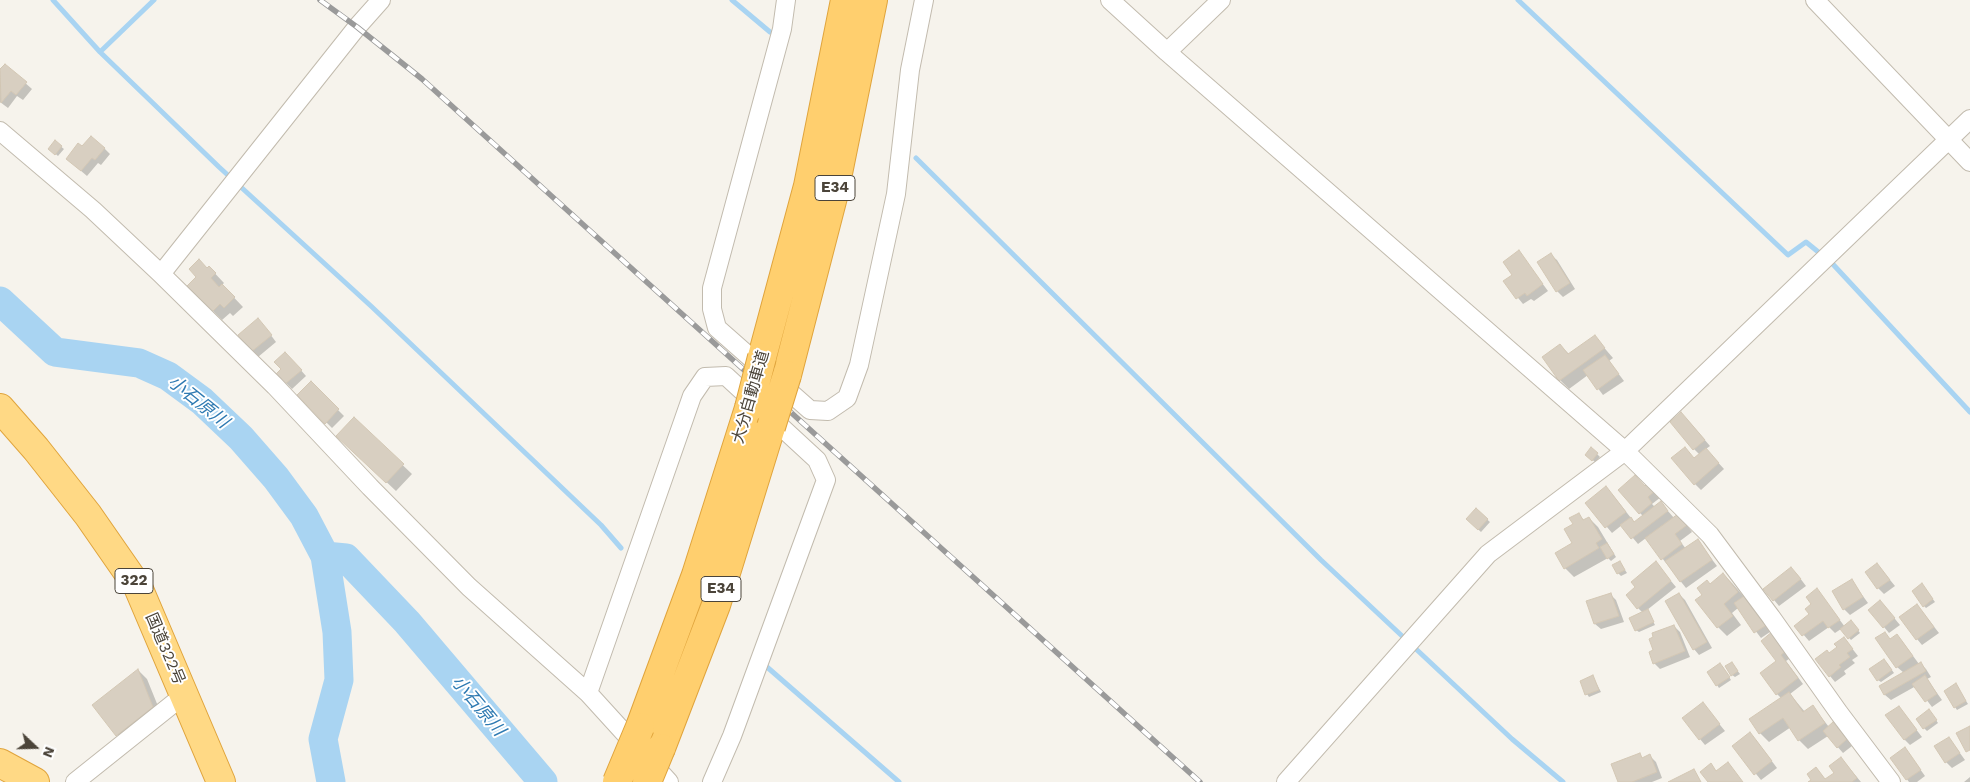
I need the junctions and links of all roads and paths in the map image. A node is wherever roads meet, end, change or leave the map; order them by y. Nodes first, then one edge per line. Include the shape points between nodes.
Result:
1 (382, 0) edge
2 (786, 0) edge
3 (844, 0) edge
4 (873, 0) edge
5 (924, 0) edge
6 (1110, 0) edge
7 (1221, 0) edge
8 (1815, 0) edge
9 (1167, 52) junction
10 (1970, 119) edge
11 (0, 131) edge
12 (1949, 140) junction
13 (1970, 162) edge
14 (161, 274) junction
15 (0, 408) edge
16 (1625, 451) junction
17 (588, 694) junction
18 (184, 695) junction
19 (0, 764) edge
20 (35, 782) edge
21 (75, 782) edge
22 (221, 782) edge
23 (617, 782) edge
24 (647, 782) edge
25 (669, 782) edge
26 (712, 782) edge
27 (1286, 782) edge
28 (1891, 782) edge

1 - 14 street via 357,27
2 - 5 street via 782,29 712,288 712,309 717,328 810,410 828,411 847,398 859,365 896,194 910,70
3 - 23 highway, 大分自動車道 / E34, bridge via 808,186 748,408 696,575
4 - 24 highway, 大分自動車道 / E34, bridge via 834,193 772,428 716,605
6 - 9 street
7 - 9 street
8 - 12 street
9 - 16 street
10 - 12 street
11 - 14 street via 93,210
12 - 13 street
12 - 16 street
14 - 17 street via 275,386 469,587
15 - 18 highway, 国道322号 / 322 via 88,516 138,587
16 - 27 street via 1488,554
16 - 28 street via 1710,535
17 - 25 street
17 - 26 street via 692,396 705,377 726,376 817,460 826,480
18 - 21 street
18 - 22 highway, 国道322号 / 322
19 - 20 highway

